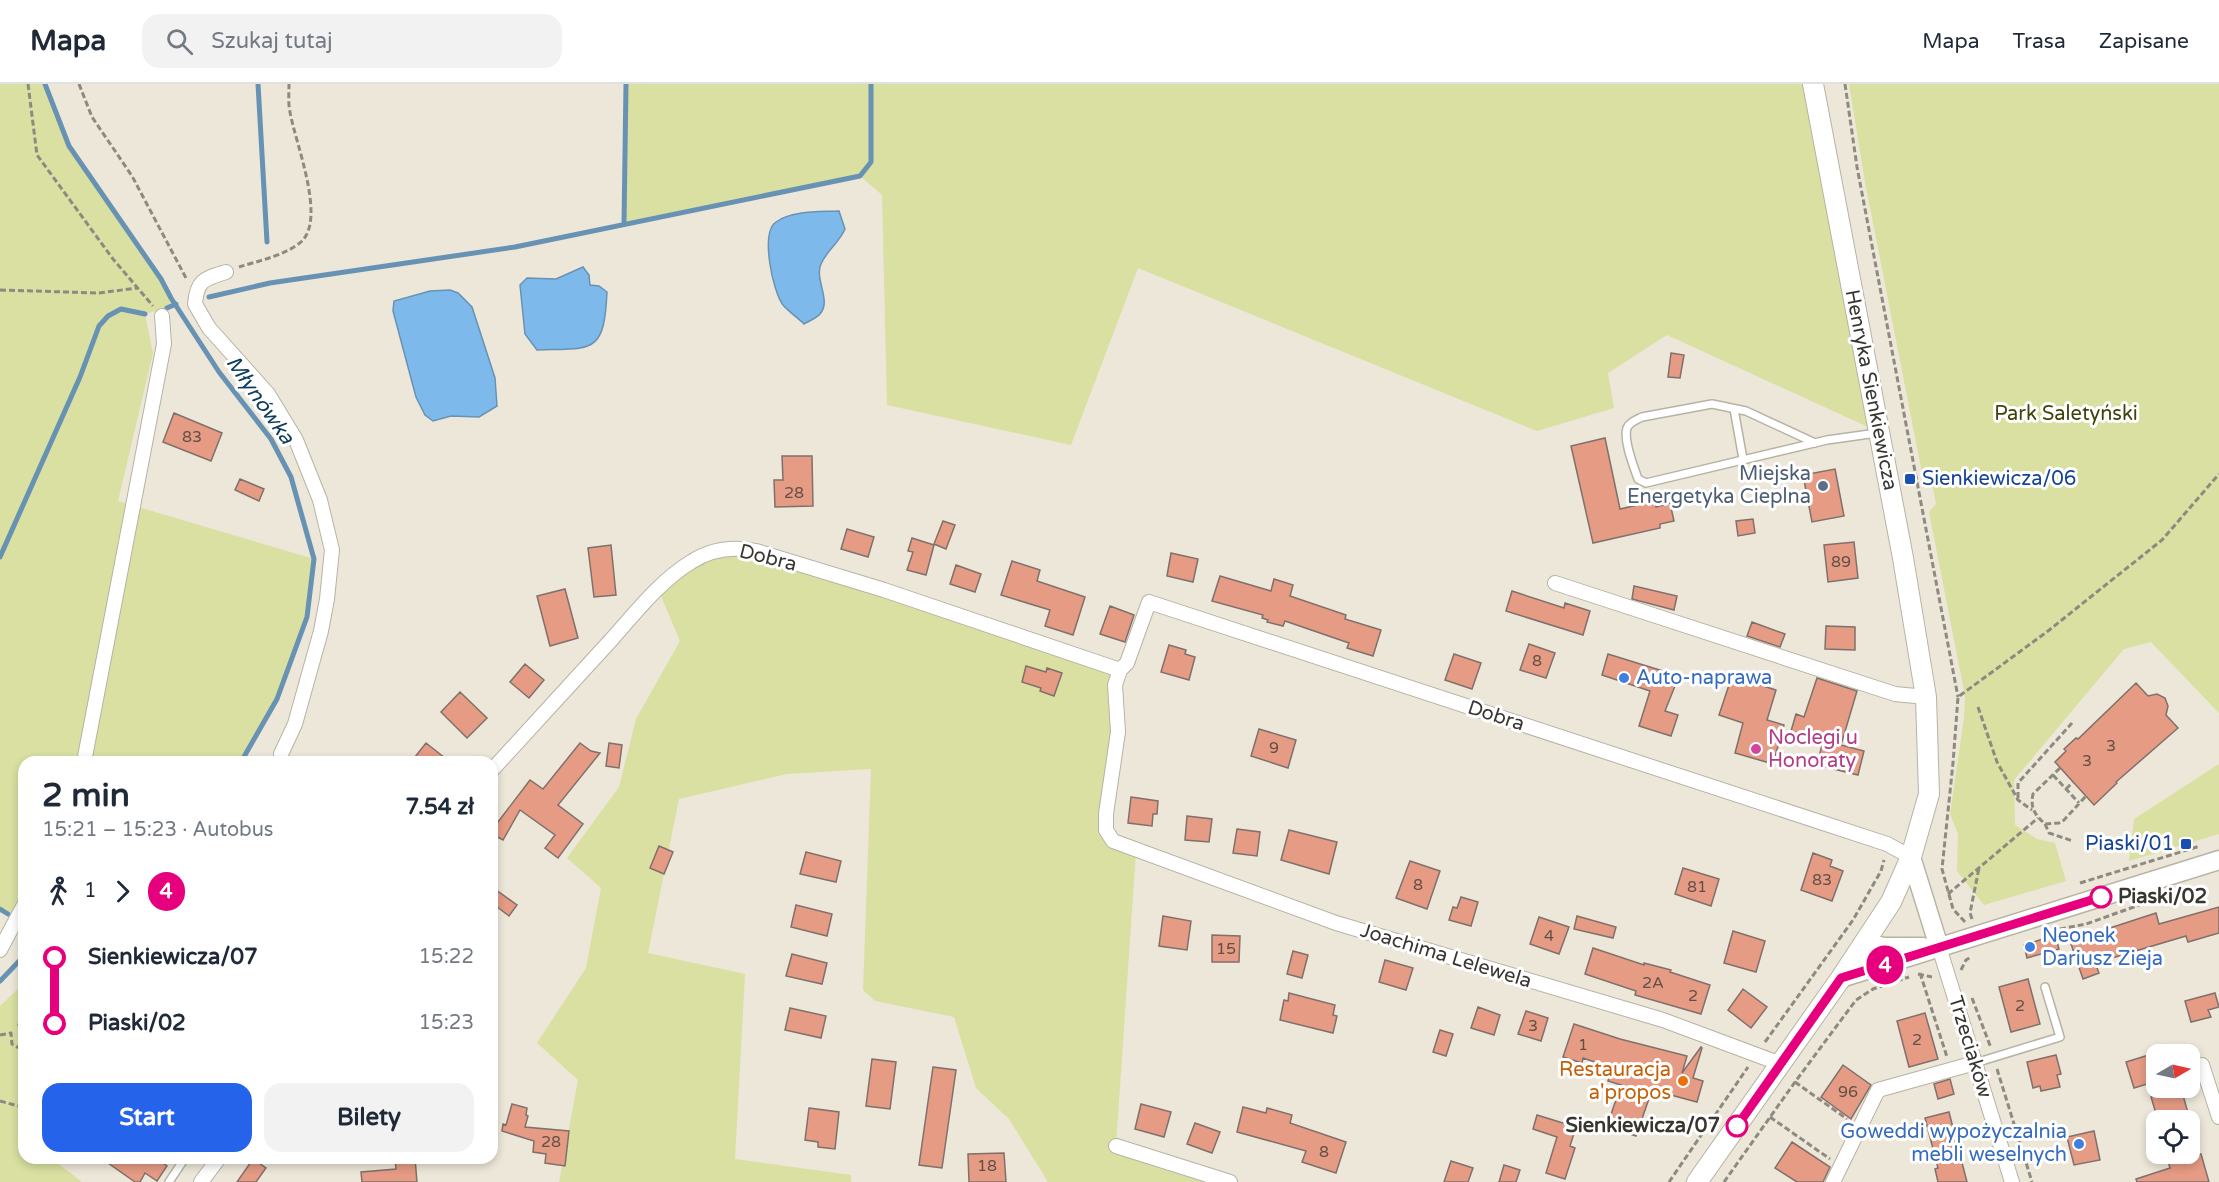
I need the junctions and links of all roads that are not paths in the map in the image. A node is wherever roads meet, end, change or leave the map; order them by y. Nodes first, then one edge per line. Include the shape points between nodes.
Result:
1 (1813, 84) edge
2 (226, 272) road end
3 (162, 316) road end
4 (1734, 409) junction
5 (1879, 432) junction
6 (1815, 443) junction
7 (1743, 459) junction
8 (1555, 583) dead end
9 (1120, 670) junction
10 (1926, 697) junction
11 (85, 756) edge
12 (281, 756) edge
13 (498, 763) edge
14 (1113, 841) joint
15 (1911, 857) junction
16 (2219, 860) edge
17 (18, 916) edge
18 (1865, 942) junction
19 (1940, 947) junction
20 (0, 950) edge
21 (1841, 978) junction
22 (2045, 987) dead end
23 (1975, 1063) junction
24 (1782, 1064) junction
25 (2202, 1065) dead end
26 (2219, 1118) edge
27 (1116, 1146) dead end
28 (181, 1164) edge
29 (214, 1164) edge
30 (169, 1182) edge
31 (201, 1182) edge
32 (1230, 1182) edge
33 (1696, 1182) edge
34 (1833, 1182) edge
35 (2012, 1182) edge

1 - 5 main road, Henryka Sienkiewicza
2 - 12 street via 199,285 195,304 209,328 268,394 296,440 320,500 332,550 321,631 295,724
3 - 11 street via 164,344
4 - 6 lane
4 - 7 lane
4 - 7 lane via 1712,404 1642,417 1632,421 1626,437 1638,479 1646,483
5 - 6 lane
5 - 10 main road, Henryka Sienkiewicza
6 - 7 lane
8 - 10 street via 1895,694
9 - 13 street, Dobra via 884,590 756,551 723,549 690,562 658,588
9 - 14 street, Dobra via 1115,685 1118,732 1106,814 1106,831
9 - 15 street, Dobra via 1127,663 1149,602 1887,844
10 - 15 main road, Henryka Sienkiewicza via 1929,794
14 - 24 street, Joachima Lelewela via 1336,923 1663,1020
15 - 18 main road, Henryka Sienkiewicza via 1891,903
15 - 19 street
16 - 19 street
17 - 20 street
18 - 19 street
18 - 21 main road, Henryka Sienkiewicza
19 - 21 street
19 - 23 street, Trzeciaków
21 - 24 main road, Henryka Sienkiewicza
22 - 23 lane via 2060,1037
23 - 34 street via 1878,1090
23 - 35 street, Trzeciaków
24 - 33 main road, Henryka Sienkiewicza
25 - 26 street
27 - 32 street
28 - 30 lane
29 - 31 street

